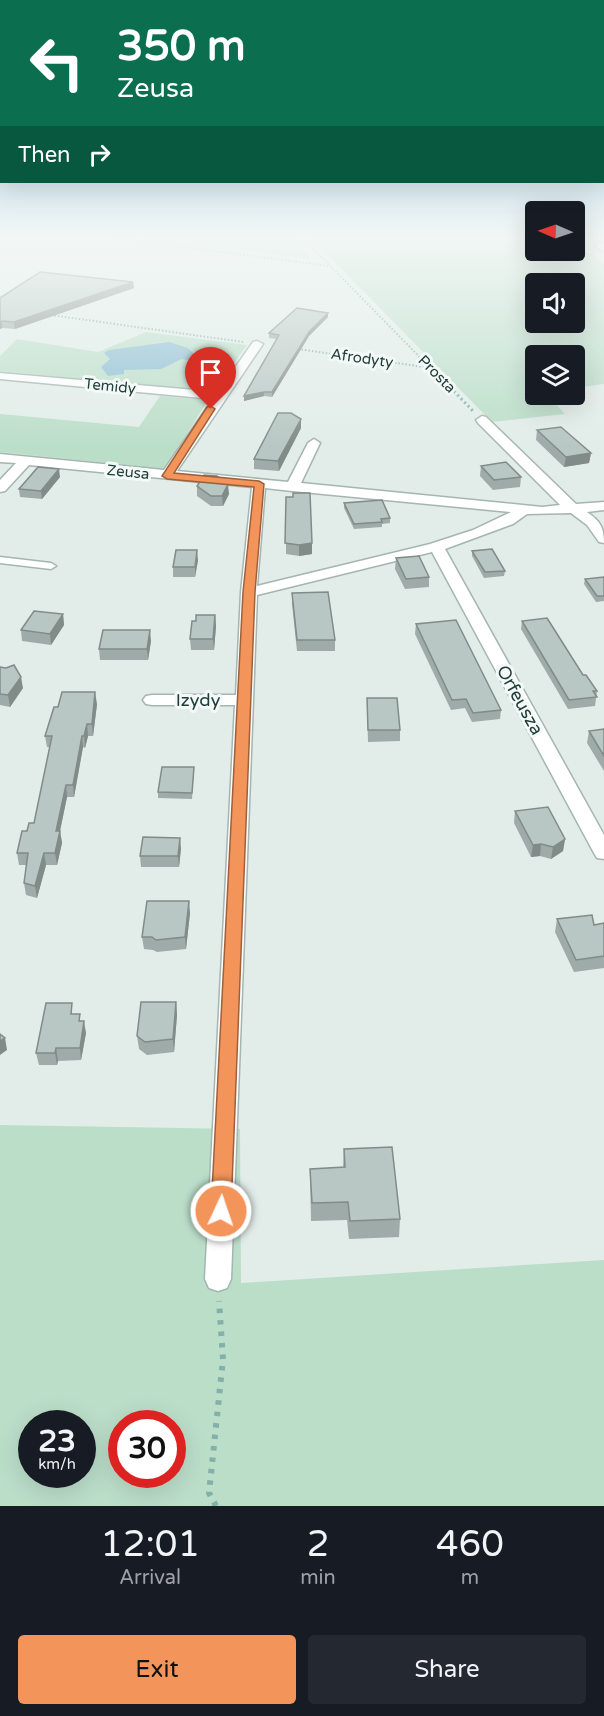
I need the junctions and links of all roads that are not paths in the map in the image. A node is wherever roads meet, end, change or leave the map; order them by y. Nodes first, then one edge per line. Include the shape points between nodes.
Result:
1 (257, 344) road end
2 (0, 376) edge
3 (220, 396) junction
4 (482, 420) road end
5 (314, 443) dead end
6 (0, 458) edge
7 (25, 461) junction
8 (167, 476) junction
9 (259, 484) junction
10 (292, 487) junction
11 (0, 488) edge
12 (604, 506) edge
13 (525, 509) junction
14 (575, 510) junction
15 (604, 539) edge
16 (436, 546) junction
17 (0, 560) edge
18 (51, 566) dead end
19 (249, 592) junction
20 (152, 700) dead end
21 (244, 700) junction
22 (604, 853) edge
23 (218, 1279) road end

1 - 3 street
2 - 3 street, Temidy
3 - 8 street
4 - 14 street
5 - 10 street
6 - 7 street, Zeusa
7 - 8 street, Zeusa
7 - 11 street
8 - 9 street, Zeusa
9 - 10 street, Zeusa
9 - 19 street, Izydy
10 - 13 street, Zeusa
12 - 14 street, Zeusa
13 - 14 street, Zeusa
13 - 16 street via 499,525
14 - 15 street
16 - 19 street
16 - 22 street, Orfeusza
17 - 18 lane
19 - 21 street, Izydy
20 - 21 street, Izydy
21 - 23 street, Izydy

